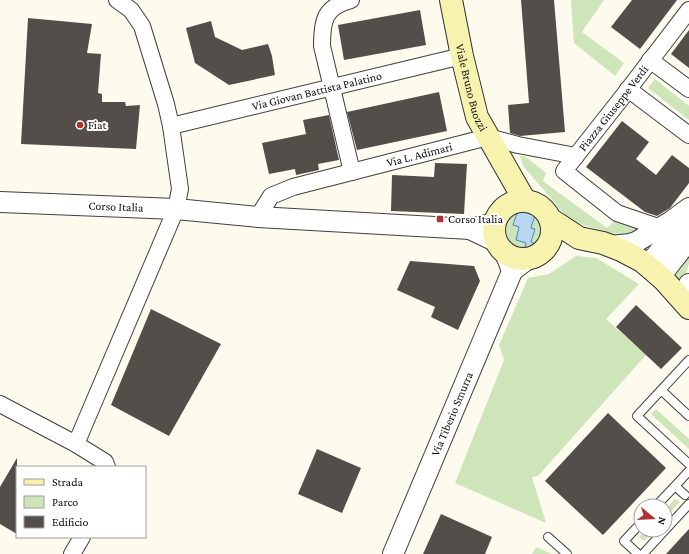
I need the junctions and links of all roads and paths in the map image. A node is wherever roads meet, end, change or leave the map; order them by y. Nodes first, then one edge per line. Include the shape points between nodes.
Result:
1 (116, 0) edge
2 (351, 0) edge
3 (451, 0) edge
4 (689, 10) edge
5 (462, 56) junction
6 (650, 60) junction
7 (331, 87) junction
8 (628, 89) junction
9 (689, 89) edge
10 (171, 126) junction
11 (689, 134) edge
12 (488, 137) junction
13 (576, 156) junction
14 (352, 172) junction
15 (0, 202) edge
16 (518, 203) junction
17 (689, 208) edge
18 (176, 210) junction
19 (689, 215) edge
20 (258, 217) junction
21 (550, 219) junction
22 (660, 228) junction
23 (498, 238) junction
24 (579, 238) junction
25 (689, 240) edge
26 (611, 246) junction
27 (541, 251) junction
28 (654, 271) junction
29 (511, 274) junction
30 (689, 284) edge
31 (689, 306) edge
32 (689, 360) edge
33 (660, 390) junction
34 (0, 404) edge
35 (689, 416) edge
36 (76, 444) junction
37 (689, 464) edge
38 (107, 466) edge
39 (689, 471) edge
40 (675, 486) junction
41 (688, 495) edge
42 (664, 498) edge
43 (689, 504) edge
44 (633, 531) edge
45 (548, 537) dead end
46 (81, 538) edge
47 (72, 554) edge
48 (393, 554) edge
49 (568, 554) edge
50 (638, 554) edge
51 (643, 554) edge

1 - 10 street via 132,10 142,26
2 - 7 street via 339,4 332,10 325,18 322,28 322,46
3 - 5 main road, Viale Bruno Buozzi
4 - 6 street, Piazza Giuseppe Verdi
5 - 7 street, Via Giovan Battista Palatino
5 - 12 main road, Viale Bruno Buozzi via 477,118
6 - 8 street, Piazza Giuseppe Verdi
6 - 9 street
7 - 10 street, Via Giovan Battista Palatino
7 - 14 street
8 - 11 street
8 - 13 street, Piazza Giuseppe Verdi
10 - 18 street via 180,189
12 - 13 street, Piazza Giuseppe Verdi via 518,146
12 - 14 street, Via L. Adimari
12 - 16 main road, Viale Bruno Buozzi via 506,169
13 - 22 street, Piazza Giuseppe Verdi via 564,171 617,214
14 - 20 street, Via L. Adimari via 293,186 271,196
15 - 18 street, Corso Italia
16 - 21 main road via 533,203 546,212
16 - 23 main road via 504,209 499,215
17 - 22 street
18 - 20 street, Corso Italia
18 - 36 street
19 - 28 street via 654,258
20 - 23 street, Corso Italia via 470,229
21 - 24 main road
21 - 27 main road via 551,237
22 - 26 street via 630,244
23 - 27 main road via 511,257 525,259
23 - 29 street
24 - 26 main road
24 - 27 main road
25 - 28 street via 666,269
26 - 28 main road via 632,255
27 - 29 street
28 - 31 main road
29 - 48 street, Via Tiberio Smurra
30 - 31 street
32 - 33 lane
33 - 35 lane
33 - 37 lane via 637,416
34 - 36 street
36 - 38 street via 105,462
39 - 40 lane
40 - 41 lane
40 - 42 lane
43 - 51 lane
44 - 50 lane via 624,541
45 - 49 lane
46 - 47 street

